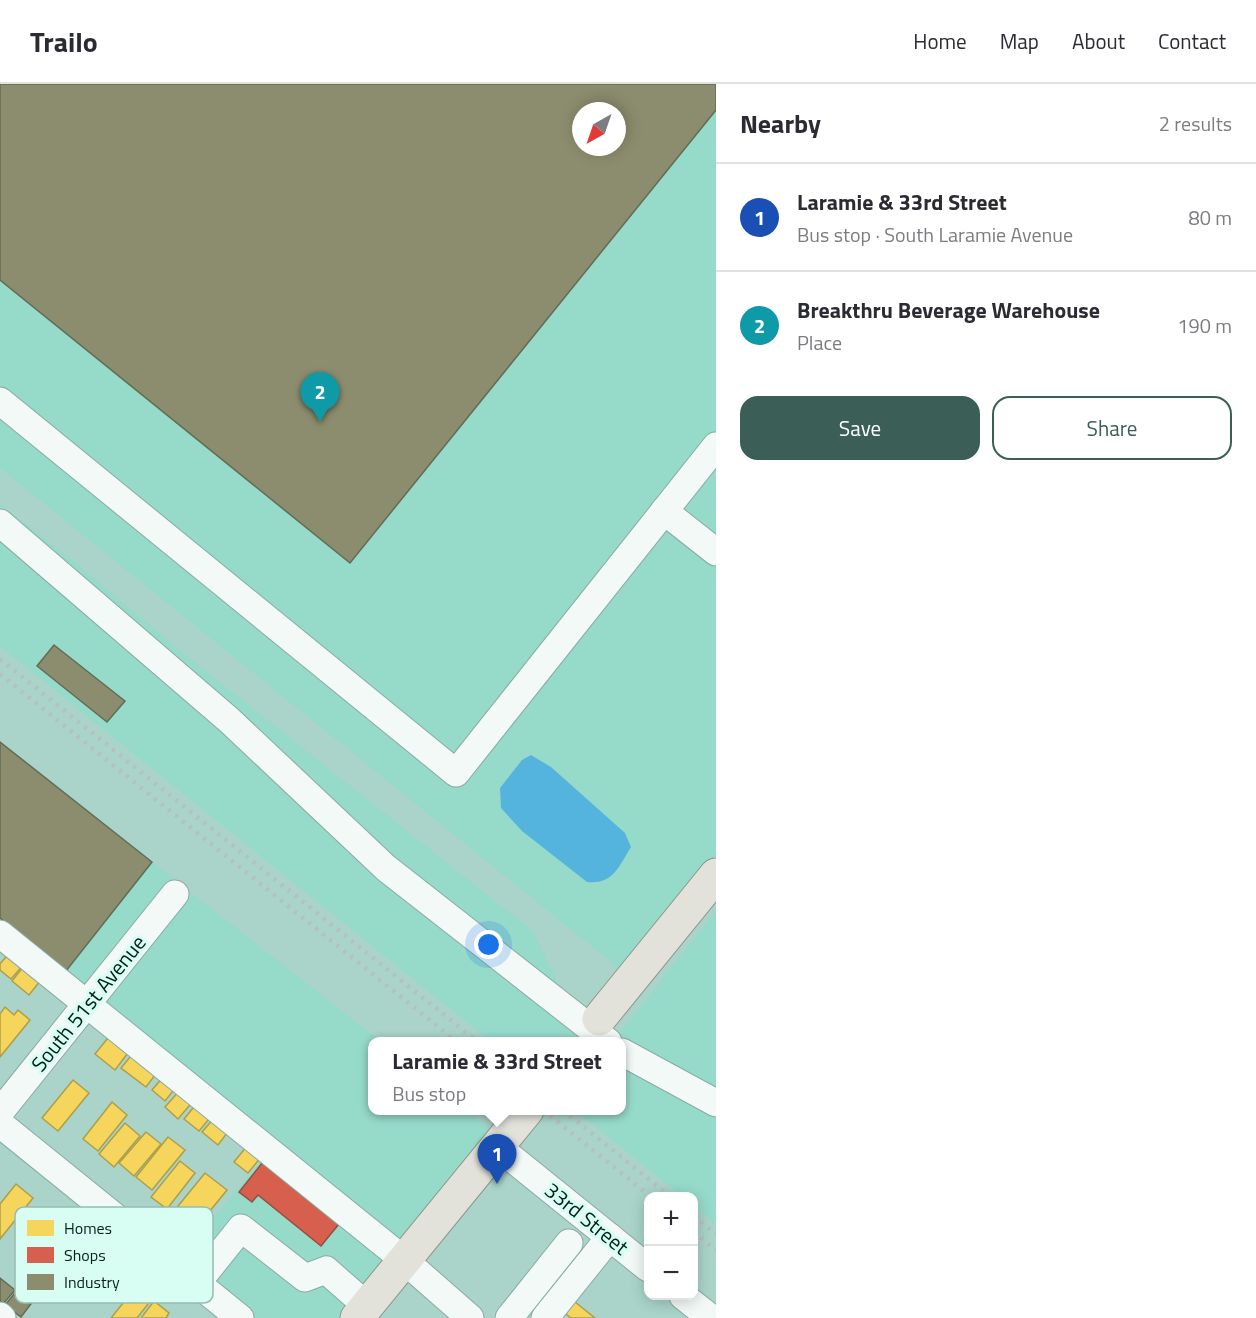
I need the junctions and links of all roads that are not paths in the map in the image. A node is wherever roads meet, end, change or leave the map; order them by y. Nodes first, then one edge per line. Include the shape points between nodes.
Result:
1 (0, 401) edge
2 (716, 446) edge
3 (664, 511) junction
4 (0, 523) edge
5 (716, 552) edge
6 (716, 874) edge
7 (176, 894) dead end
8 (0, 934) edge
9 (87, 1004) junction
10 (604, 1030) edge
11 (626, 1055) edge
12 (716, 1103) edge
13 (0, 1112) edge
14 (523, 1115) edge
15 (0, 1124) edge
16 (498, 1147) junction
17 (103, 1207) edge
18 (610, 1237) junction
19 (569, 1243) dead end
20 (405, 1260) junction
21 (213, 1263) edge
22 (644, 1265) edge
23 (213, 1296) edge
24 (688, 1300) edge
25 (362, 1312) edge
26 (240, 1318) edge
27 (470, 1318) edge
28 (509, 1318) edge
29 (545, 1318) edge
30 (711, 1318) edge

1 - 3 street via 456,773
2 - 3 street
3 - 5 street
4 - 10 street via 229,720 386,868
6 - 10 main road
7 - 9 street, South 51st Avenue
8 - 9 street
9 - 13 street, South 51st Avenue
9 - 20 street
11 - 12 street
14 - 16 main road
15 - 17 street
16 - 18 street, 33rd Street
16 - 20 main road
18 - 22 street, 33rd Street
18 - 29 street
19 - 28 street
20 - 25 main road
20 - 27 street
21 - 25 street via 241,1228 305,1278 326,1270
23 - 26 street
24 - 30 street

